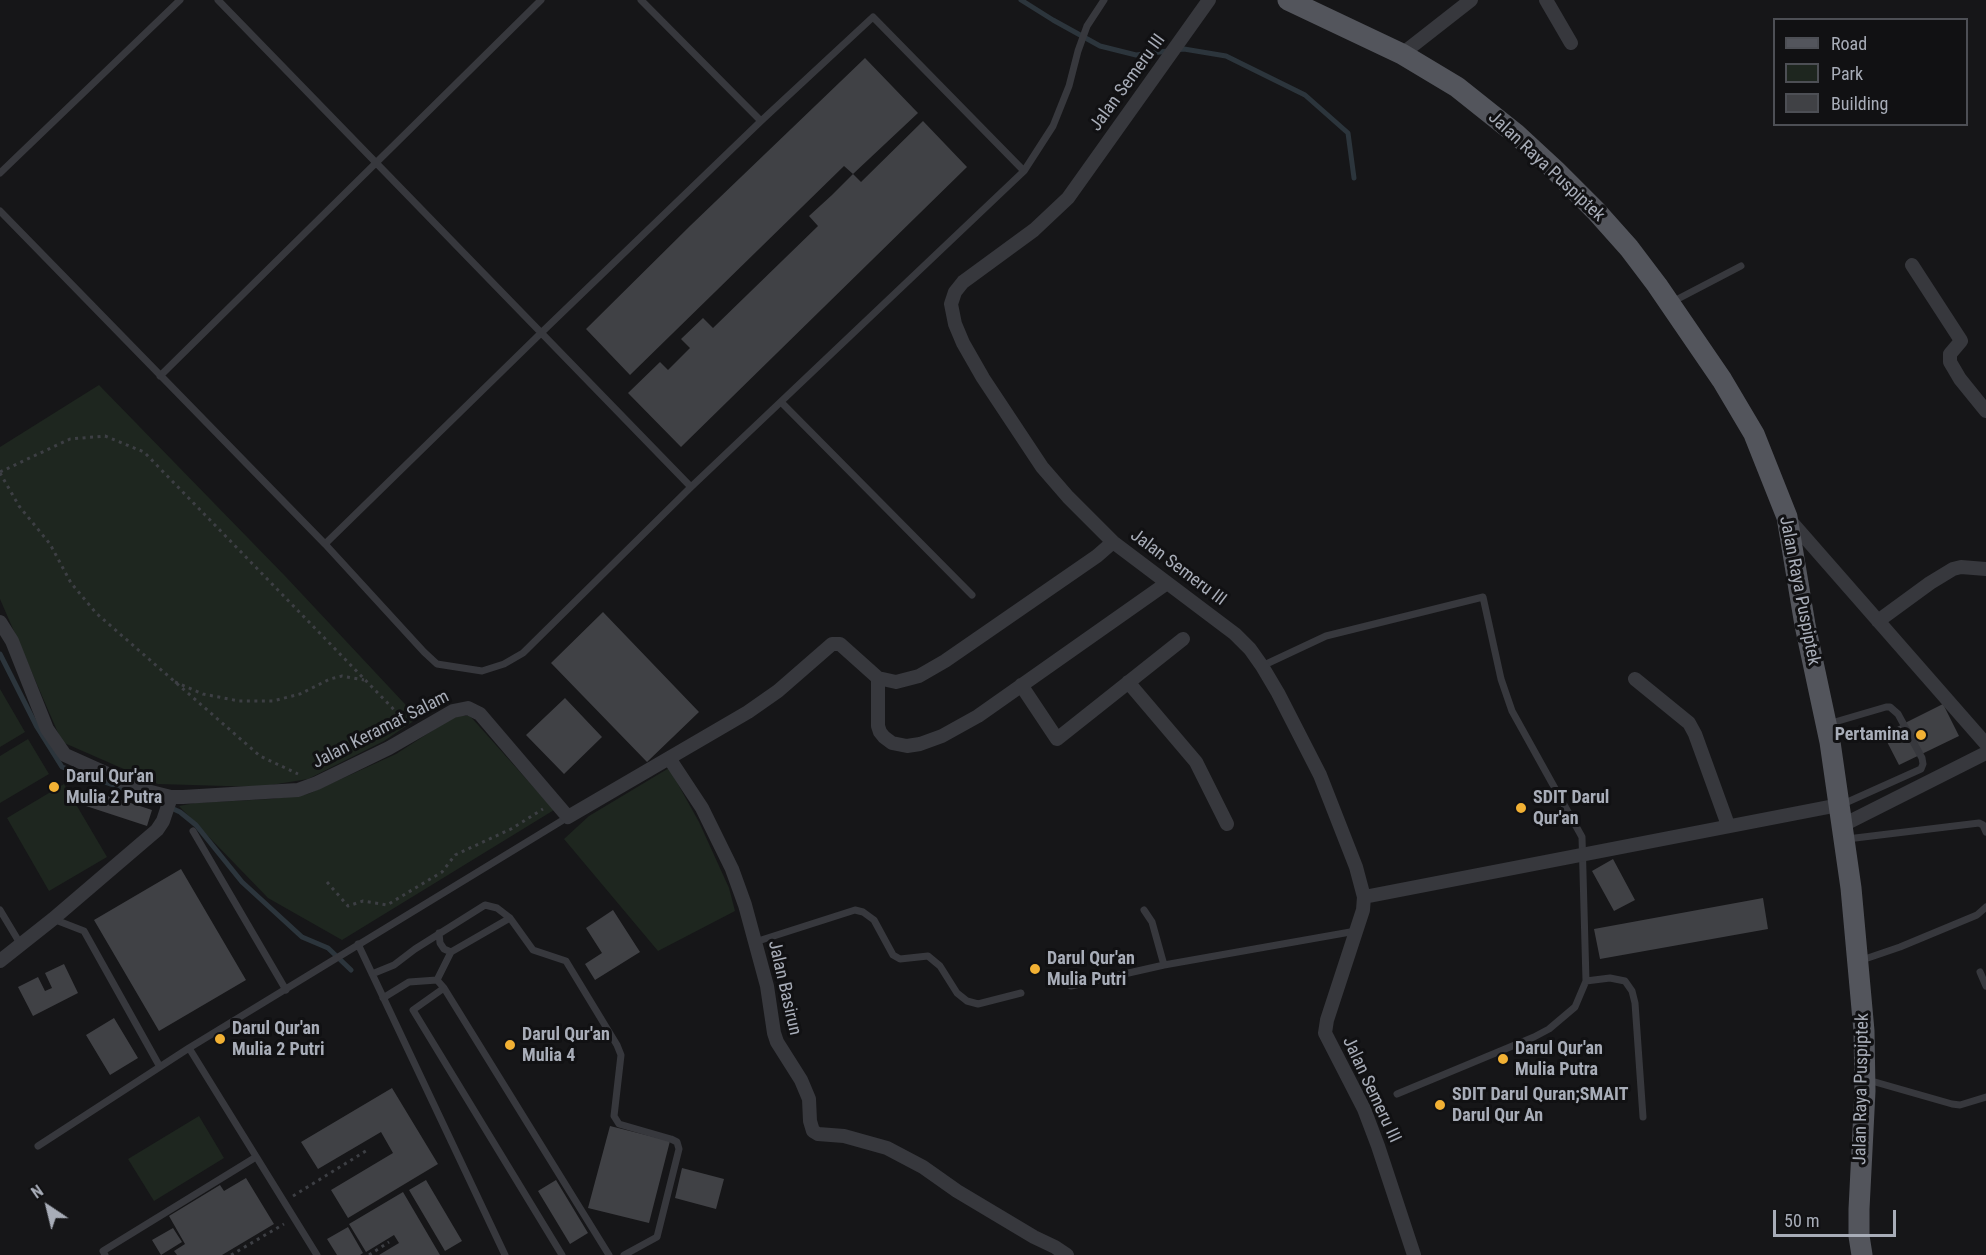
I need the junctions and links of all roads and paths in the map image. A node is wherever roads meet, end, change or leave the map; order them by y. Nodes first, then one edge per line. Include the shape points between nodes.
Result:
1 (180, 0) edge
2 (218, 0) edge
3 (541, 0) edge
4 (641, 0) edge
5 (1104, 0) edge
6 (1209, 0) edge
7 (1288, 0) edge
8 (1471, 0) edge
9 (1546, 0) edge
10 (1570, 43) dead end
11 (1402, 54) junction
12 (761, 121) junction
13 (376, 164) junction
14 (1024, 171) junction
15 (0, 173) edge
16 (0, 211) edge
17 (1912, 265) dead end
18 (1742, 266) dead end
19 (1670, 304) junction
20 (541, 333) junction
21 (160, 376) junction
22 (781, 402) junction
23 (1986, 411) edge
24 (0, 472) edge
25 (691, 487) junction
26 (1787, 517) junction
27 (1113, 542) junction
28 (325, 544) junction
29 (1986, 569) edge
30 (1167, 583) junction
31 (972, 595) dead end
32 (1878, 621) junction
33 (0, 622) edge
34 (1183, 639) dead end
35 (1263, 666) junction
36 (878, 678) junction
37 (1635, 679) dead end
38 (366, 680) junction
39 (172, 681) junction
40 (1128, 682) junction
41 (1021, 685) junction
42 (1826, 725) junction
43 (417, 733) junction
44 (1986, 744) edge
45 (1986, 753) edge
46 (669, 758) junction
47 (298, 774) dead end
48 (555, 801) junction
49 (168, 804) junction
50 (568, 817) junction
51 (1842, 823) junction
52 (1227, 824) dead end
53 (1728, 825) junction
54 (193, 831) dead end
55 (1986, 832) edge
56 (1583, 855) junction
57 (327, 882) dead end
58 (1364, 897) junction
59 (1986, 907) edge
60 (0, 910) edge
61 (1144, 910) dead end
62 (510, 918) junction
63 (53, 919) junction
64 (1356, 931) junction
65 (439, 933) junction
66 (755, 942) junction
67 (358, 944) junction
68 (21, 945) junction
69 (451, 952) junction
70 (0, 961) edge
71 (1857, 961) junction
72 (1164, 965) junction
73 (1980, 972) dead end
74 (372, 974) junction
75 (437, 980) junction
76 (1586, 981) junction
77 (1071, 986) dead end
78 (1986, 986) edge
79 (444, 988) junction
80 (286, 990) junction
81 (1021, 993) dead end
82 (383, 998) junction
83 (189, 1048) junction
84 (160, 1066) junction
85 (1865, 1079) junction
86 (1397, 1094) dead end
87 (1986, 1097) edge
88 (1642, 1117) dead end
89 (38, 1146) dead end
90 (369, 1149) dead end
91 (256, 1157) junction
92 (284, 1202) junction
93 (294, 1218) junction
94 (388, 1242) dead end
95 (105, 1255) edge
96 (231, 1255) edge
97 (317, 1255) edge
98 (369, 1255) edge
99 (505, 1255) edge
100 (562, 1255) edge
101 (609, 1255) edge
102 (624, 1255) edge
103 (1067, 1255) edge
104 (1414, 1255) edge
105 (1862, 1255) edge

1 - 15 lane
2 - 13 lane
3 - 13 lane
4 - 12 lane
5 - 14 lane via 1087,26 1053,126
6 - 27 street, Jalan Semeru III via 1068,198 1034,230 963,282 951,304 963,343 1027,447 1068,497
7 - 11 main road, Jalan Raya Puspiptek
8 - 11 street
9 - 10 street
11 - 19 main road, Jalan Raya Puspiptek via 1466,94 1556,171 1629,248
12 - 14 lane via 873,17
12 - 20 lane
13 - 20 lane
13 - 21 lane
14 - 22 lane
16 - 21 lane
17 - 23 street via 1961,341 1950,354 1950,362
18 - 19 lane
19 - 26 main road, Jalan Raya Puspiptek via 1754,434
20 - 25 lane
20 - 28 lane
21 - 28 lane
22 - 25 lane
22 - 31 lane
24 - 38 path via 70,439 105,436 144,452
24 - 39 path via 19,506 50,544 71,583 96,613
25 - 28 lane via 523,653 482,671 437,664
26 - 32 street
26 - 42 main road, Jalan Raya Puspiptek
27 - 30 street, Jalan Semeru III
27 - 36 street via 932,669 896,682
29 - 32 street via 1953,569
30 - 35 street, Jalan Semeru III via 1235,634
30 - 41 street
32 - 44 street
33 - 49 street, Jalan Keramat Salam via 12,641 47,729 65,755
34 - 40 street
35 - 56 lane via 1326,636 1483,597 1512,711 1582,837
35 - 58 street, Jalan Semeru III via 1320,775
36 - 41 street via 880,732 892,743 907,746 942,736
36 - 46 street via 840,644 832,644 748,712
37 - 53 street via 1689,723
38 - 39 path via 342,676 273,701 203,694
38 - 43 path
39 - 47 path via 260,756
40 - 41 street via 1057,739
40 - 52 street via 1196,762
42 - 51 main road, Jalan Raya Puspiptek
42 - 51 lane via 1890,707 1898,714 1923,764
43 - 48 street, Jalan Keramat Salam via 453,711 473,710
43 - 49 street, Jalan Keramat Salam via 298,790
45 - 51 street
46 - 50 street
46 - 66 street, Jalan Basirun via 716,834
48 - 50 street, Jalan Keramat Salam
48 - 57 path via 511,829 455,855 442,872 387,904 363,901 348,906
49 - 63 street via 157,830
50 - 67 lane
51 - 53 street
51 - 55 lane via 1979,823
51 - 71 main road, Jalan Raya Puspiptek
53 - 56 street
54 - 80 lane
56 - 58 street
56 - 76 lane
58 - 64 street, Jalan Semeru III
59 - 71 lane via 1977,915
60 - 68 lane
61 - 72 lane via 1152,922
62 - 65 lane via 485,905
62 - 69 lane
62 - 102 lane via 534,950 566,961 617,1045 621,1055 614,1116 619,1124 677,1142 679,1149 657,1237
63 - 68 street
63 - 84 lane via 84,931
64 - 72 lane
64 - 104 street, Jalan Semeru III via 1325,1033 1364,1109
65 - 69 lane via 440,943
65 - 74 lane via 394,965
66 - 81 lane via 855,910 874,920 893,955 900,959 928,956 967,1001 978,1004
66 - 103 street, Jalan Basirun via 774,1033 809,1099 813,1131 887,1148
67 - 74 lane
67 - 80 lane
68 - 70 street
69 - 75 lane
71 - 85 main road, Jalan Raya Puspiptek via 1863,1001
72 - 77 lane
73 - 78 lane
74 - 82 lane
75 - 79 lane
75 - 82 lane via 410,982
76 - 86 lane via 1575,1007 1550,1029
76 - 88 lane via 1625,981 1632,991
79 - 100 lane via 413,1010
79 - 101 lane
80 - 83 lane
82 - 99 lane
83 - 84 lane
83 - 91 lane
84 - 89 lane
85 - 87 lane via 1952,1104
85 - 105 main road, Jalan Raya Puspiptek via 1859,1209
90 - 92 path
91 - 92 lane
91 - 95 lane via 103,1251
92 - 93 lane
93 - 96 path
93 - 97 lane
94 - 98 path

